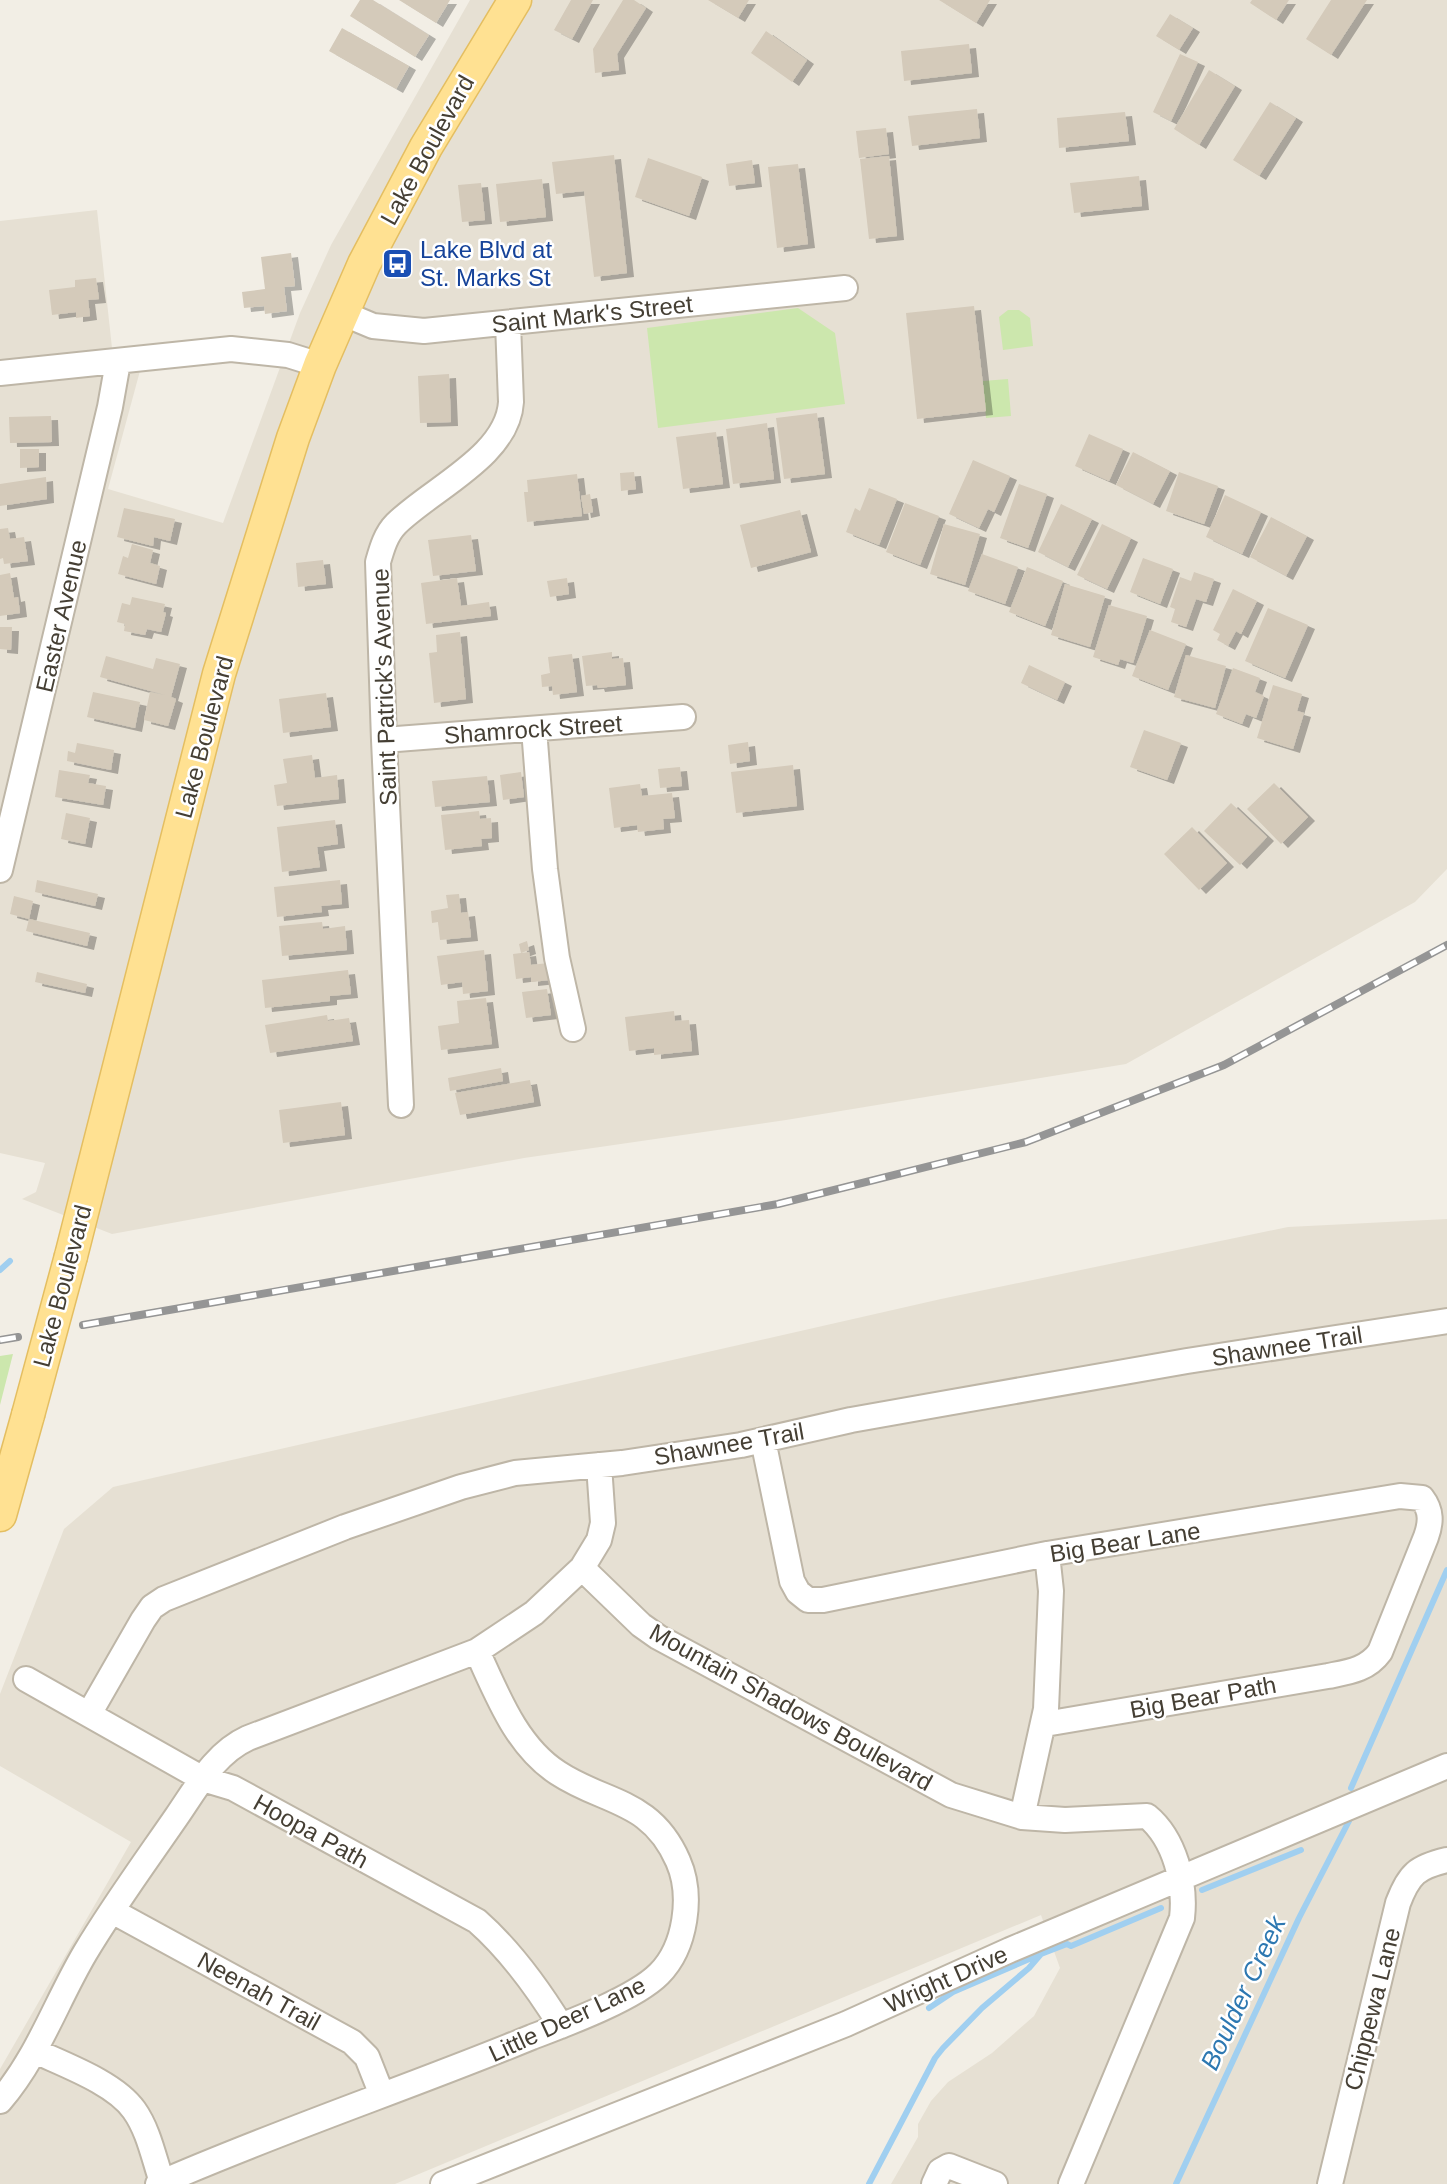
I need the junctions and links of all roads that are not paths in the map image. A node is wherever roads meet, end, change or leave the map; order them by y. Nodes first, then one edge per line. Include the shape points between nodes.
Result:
1 (515, 0) edge
2 (845, 288) dead end
3 (342, 313) junction
4 (508, 323) junction
5 (118, 362) junction
6 (320, 365) junction
7 (0, 373) edge
8 (682, 717) dead end
9 (534, 729) junction
10 (384, 740) junction
11 (0, 870) edge
12 (573, 1029) dead end
13 (401, 1105) dead end
14 (1447, 1321) edge
15 (763, 1440) junction
16 (599, 1465) junction
17 (0, 1515) edge
18 (1047, 1555) junction
19 (582, 1568) junction
20 (477, 1651) junction
21 (1360, 1669) joint
22 (26, 1679) dead end
23 (89, 1714) junction
24 (1045, 1724) junction
25 (1447, 1766) edge
26 (203, 1779) junction
27 (1022, 1817) junction
28 (1447, 1860) edge
29 (1181, 1877) junction
30 (112, 1911) junction
31 (561, 2026) junction
32 (35, 2051) junction
33 (382, 2095) junction
34 (0, 2101) edge
35 (160, 2183) edge
36 (443, 2184) edge
37 (934, 2184) edge
38 (995, 2184) edge
39 (1071, 2184) edge
40 (1330, 2184) edge

1 - 3 main road, Lake Boulevard via 426,147
2 - 4 street, Saint Mark's Street
3 - 4 street, Saint Mark's Street via 373,326 424,331
3 - 6 main road, Lake Boulevard
4 - 10 street, Saint Patrick's Avenue via 511,401 505,426 483,454 396,524 383,544 378,562
5 - 6 street via 231,348 288,355
5 - 7 street
5 - 11 street, Easter Avenue
6 - 17 main road, Lake Boulevard, bridge via 219,674
8 - 9 street, Shamrock Street
9 - 10 street, Shamrock Street
9 - 12 street via 557,958
10 - 13 street, Saint Patrick's Avenue
14 - 15 street, Shawnee Trail via 959,1400
15 - 16 street, Shawnee Trail
15 - 18 street, Big Bear Lane via 792,1581 808,1600
16 - 19 street via 603,1523 600,1540
16 - 23 street, Shawnee Trail via 526,1471 468,1485 345,1527 164,1599 152,1607
18 - 21 street, Big Bear Lane via 1401,1496 1422,1498 1431,1522 1380,1652
18 - 24 street via 1051,1591
19 - 20 street via 534,1613
19 - 27 street, Mountain Shadows Boulevard via 658,1637 951,1795
20 - 26 street via 234,1744
20 - 31 street, Little Deer Lane via 503,1705 536,1755 558,1773 646,1817 665,1839 683,1878 685,1921 672,1957 660,1974 645,1986
21 - 24 street, Big Bear Path
22 - 23 street, Hoopa Path
23 - 26 street, Hoopa Path
24 - 27 street
25 - 29 street, Wright Drive
26 - 30 street
26 - 31 street, Hoopa Path via 233,1788 477,1921 501,1942
27 - 29 street, Mountain Shadows Boulevard via 1147,1816 1163,1833
28 - 40 street, Chippewa Lane via 1411,1876 1398,1903
29 - 36 street, Wright Drive via 846,2024
29 - 39 street, Mountain Shadows Boulevard via 1184,1901 1176,1934
30 - 32 street
30 - 33 street, Neenah Trail via 352,2042 367,2057
31 - 33 street, Little Deer Lane
32 - 34 street
32 - 35 street via 113,2090 133,2108
33 - 35 street, Little Deer Lane
37 - 38 street via 940,2171 949,2166

